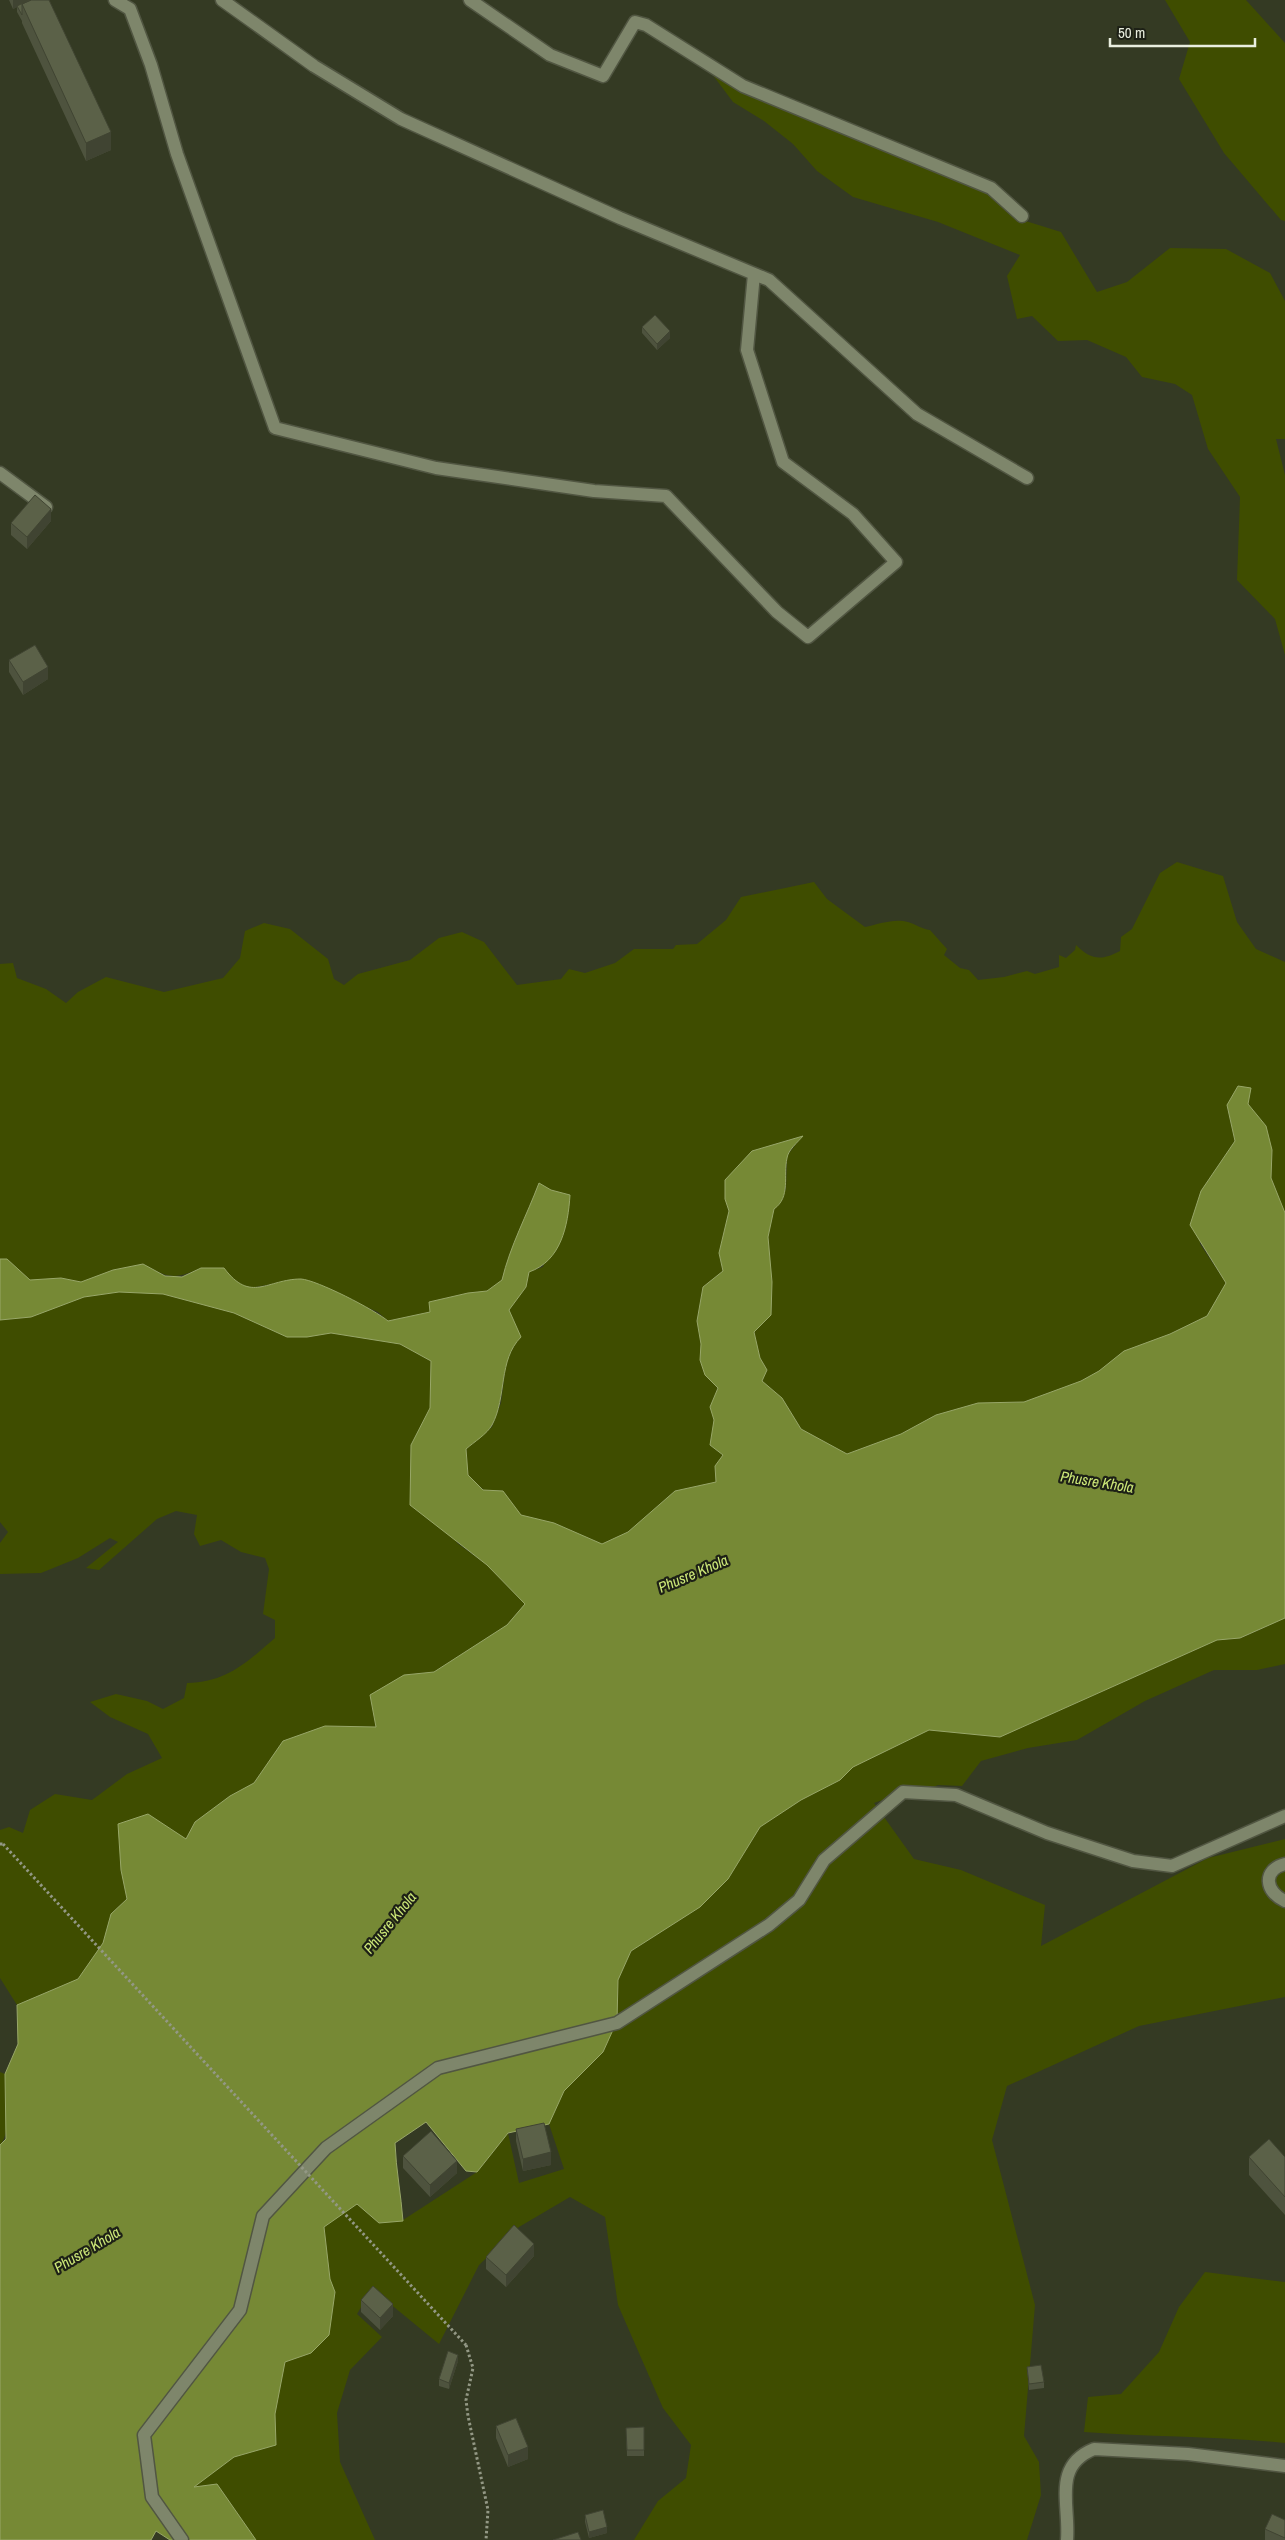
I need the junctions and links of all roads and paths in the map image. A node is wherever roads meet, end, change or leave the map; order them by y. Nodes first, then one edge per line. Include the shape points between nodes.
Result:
1 (115, 0) edge
2 (222, 0) edge
3 (470, 0) edge
4 (1022, 216) dead end
5 (754, 274) junction
6 (0, 473) edge
7 (1027, 478) dead end
8 (48, 508) edge
9 (1285, 1816) edge
10 (2, 1844) edge
11 (1285, 1864) edge
12 (1285, 1901) edge
13 (1285, 2466) edge
14 (182, 2540) edge
15 (486, 2540) edge
16 (1068, 2540) edge

1 - 5 street via 130,9 151,65 177,154 275,428 436,468 594,491 666,496 777,612 808,637 896,562 853,514 783,462 747,350
2 - 5 street via 314,66 401,119
3 - 4 street via 550,55 603,76 635,22 646,24 743,86 990,188
5 - 7 street via 769,280 917,414
6 - 8 street
9 - 14 street via 1172,1866 1133,1861 1064,1838 956,1795 903,1792 824,1860 799,1900 769,1925 617,2023 438,2068 326,2148 262,2216 240,2310 144,2435 152,2496
10 - 15 path, bridge via 466,2345 473,2368 466,2400 488,2510
11 - 12 street via 1275,1867 1268,1883 1274,1894
13 - 16 street via 1188,2454 1094,2450 1083,2454 1068,2470

